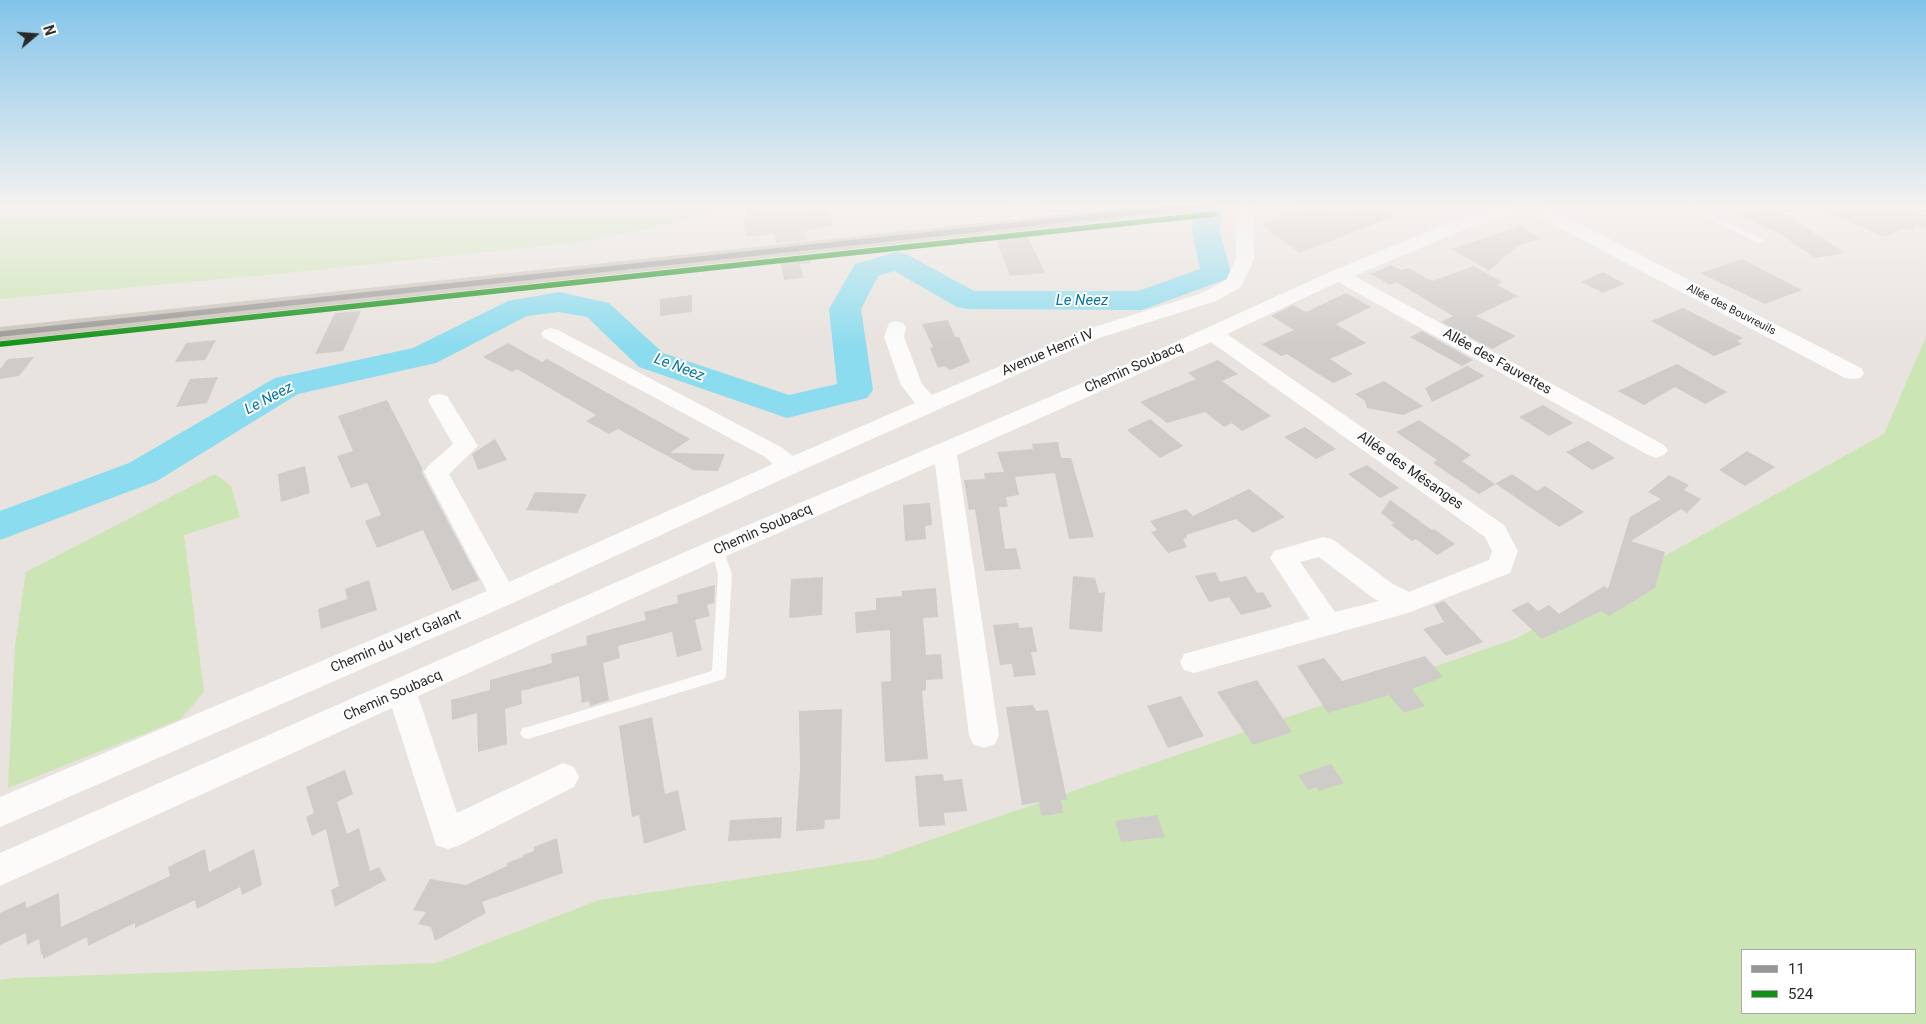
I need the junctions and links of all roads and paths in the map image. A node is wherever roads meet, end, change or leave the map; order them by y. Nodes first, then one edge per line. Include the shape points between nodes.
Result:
1 (762, 252) edge
2 (1246, 252) edge
3 (1395, 252) edge
4 (1621, 252) edge
5 (1339, 275) junction
6 (896, 327) dead end
7 (1212, 333) junction
8 (0, 334) edge
9 (551, 334) dead end
10 (1853, 373) dead end
11 (439, 402) dead end
12 (928, 405) junction
13 (1656, 450) dead end
14 (945, 451) junction
15 (790, 466) junction
16 (718, 549) junction
17 (504, 596) junction
18 (1408, 603) junction
19 (1329, 625) junction
20 (1194, 662) dead end
21 (402, 692) junction
22 (528, 734) dead end
23 (984, 735) dead end
24 (563, 777) dead end
25 (0, 812) edge
26 (0, 870) edge

1 - 8 main road
2 - 12 street, Avenue Henri IV via 1234,283 1209,297 1092,334
3 - 5 street, Chemin Soubacq
4 - 10 street, Allée des Bouvreuils
5 - 7 street, Chemin Soubacq
5 - 13 street, Allée des Fauvettes
6 - 12 street via 894,337 912,385
7 - 14 street, Chemin Soubacq
7 - 18 street, Allée des Mésanges via 1495,531 1505,551 1501,566
9 - 15 street via 773,452
11 - 17 street via 466,446 436,472
12 - 15 street, Avenue Henri IV
14 - 16 street, Chemin Soubacq
14 - 23 street
15 - 17 street, Chemin du Vert Galant
16 - 21 street, Chemin Soubacq
16 - 22 lane via 725,574 719,675
17 - 25 street, Chemin du Vert Galant
18 - 19 street, Allée des Mésanges
18 - 19 street via 1383,591 1323,546 1283,558
19 - 20 street, Allée des Mésanges
21 - 24 street via 448,834
21 - 26 street, Chemin Soubacq

